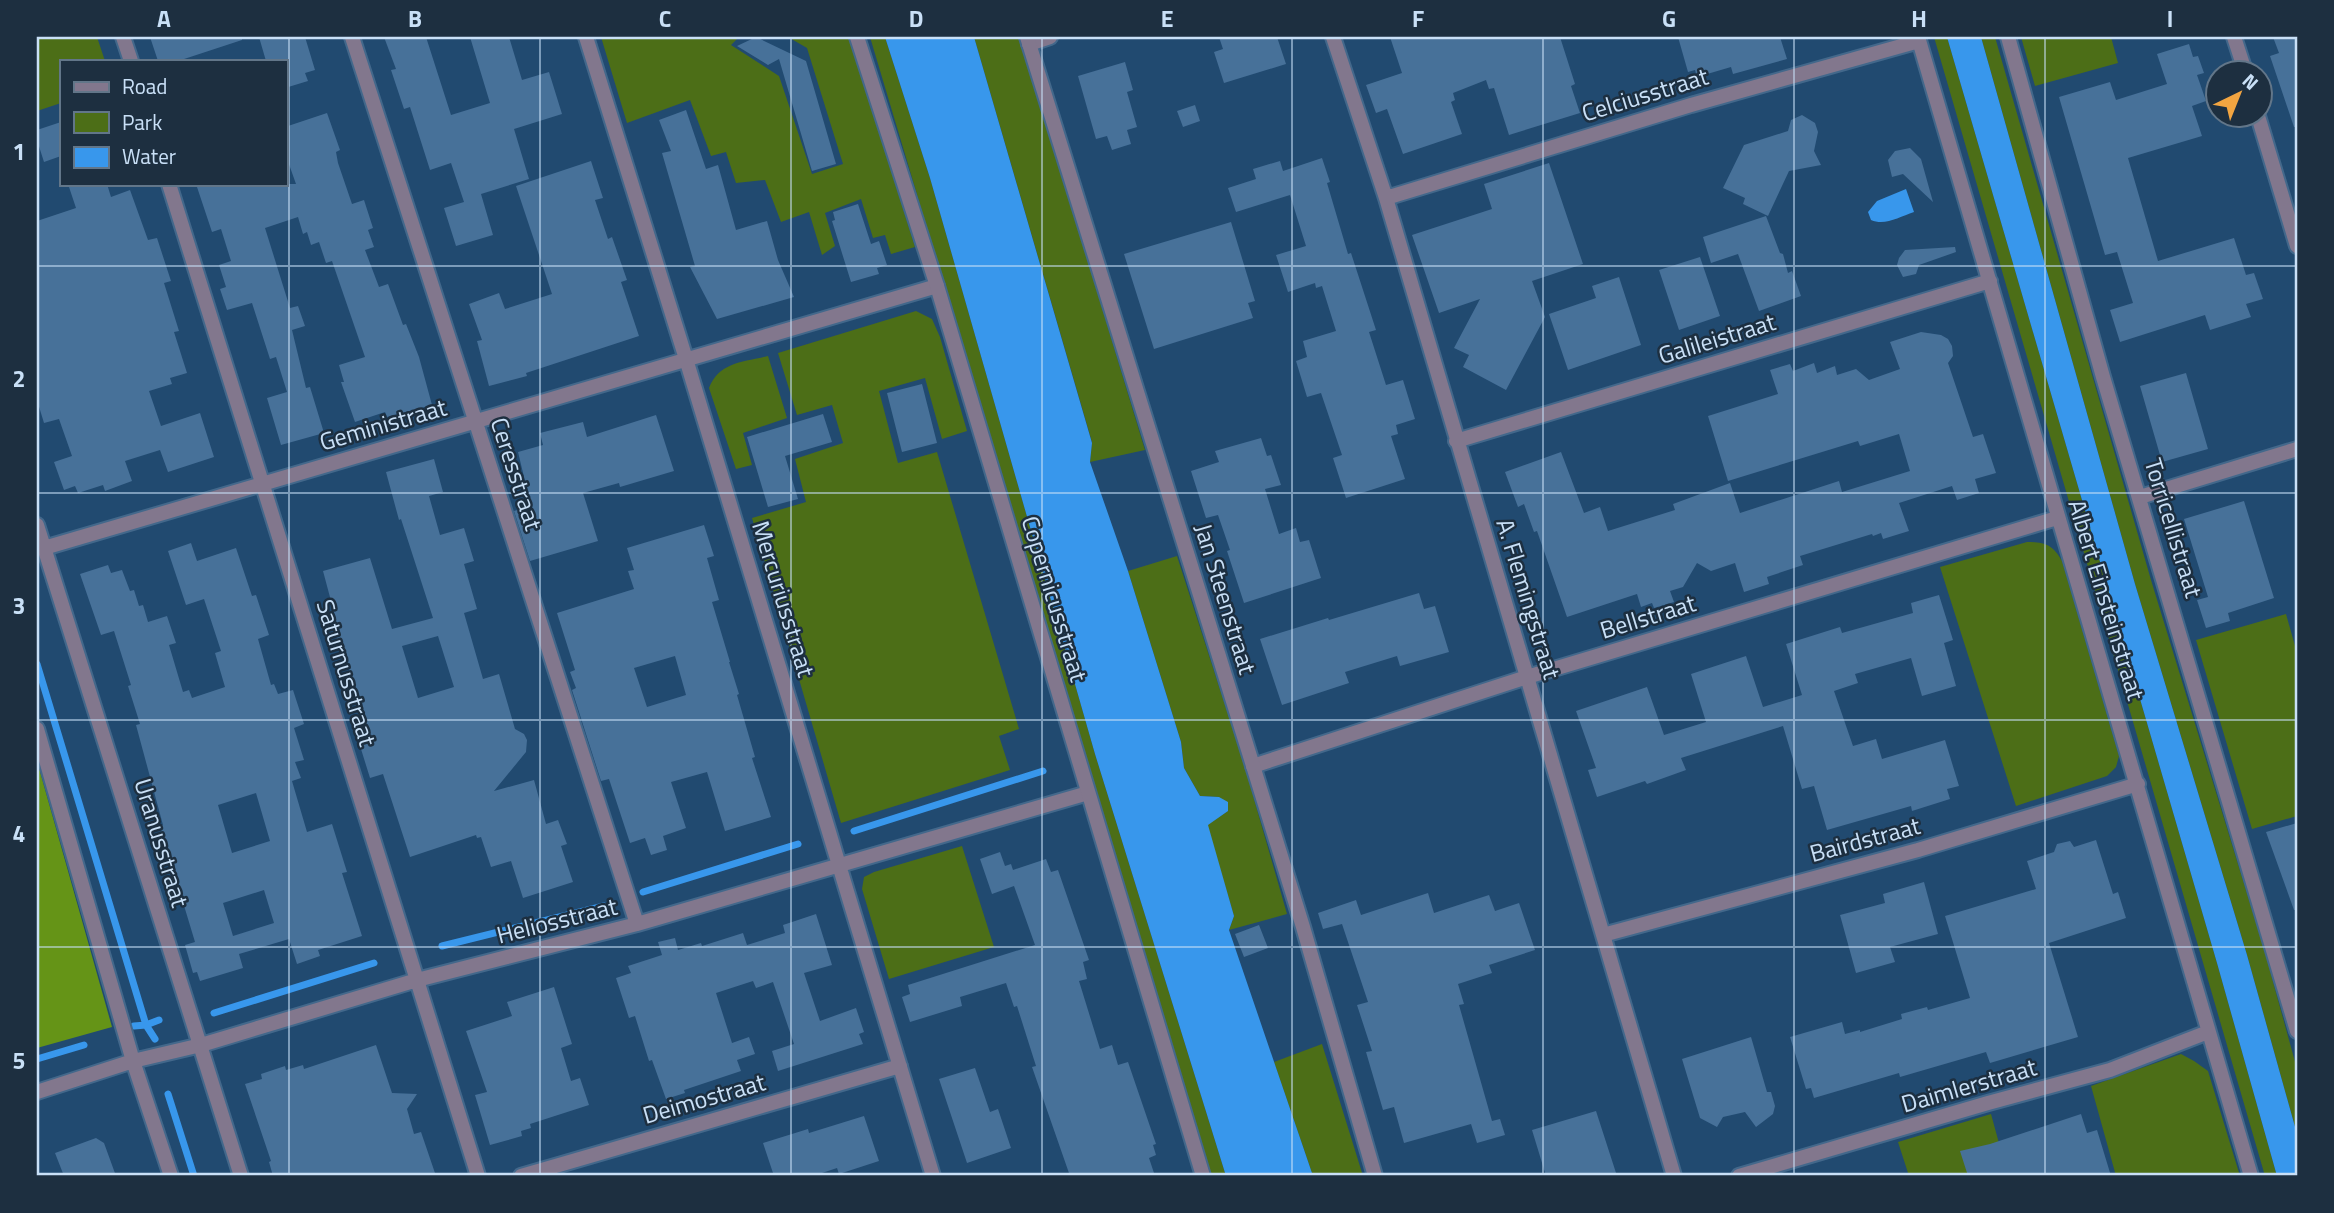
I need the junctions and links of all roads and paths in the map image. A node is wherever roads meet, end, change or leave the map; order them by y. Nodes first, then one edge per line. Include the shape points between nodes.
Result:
1 (123, 37) edge
2 (352, 37) edge
3 (586, 37) edge
4 (857, 37) edge
5 (1050, 37) edge
6 (1333, 37) edge
7 (2008, 37) edge
8 (2235, 37) edge
9 (1919, 39) edge
10 (1028, 40) edge
11 (131, 60) edge
12 (2242, 60) edge
13 (2262, 130) edge
14 (170, 186) edge
15 (1386, 198) junction
16 (2297, 246) edge
17 (1990, 281) junction
18 (937, 286) junction
19 (686, 359) junction
20 (476, 422) junction
21 (1456, 441) junction
22 (2297, 449) edge
23 (264, 484) junction
24 (2140, 497) junction
25 (2057, 518) junction
26 (37, 525) edge
27 (44, 548) junction
28 (1527, 677) junction
29 (37, 729) edge
30 (1253, 766) junction
31 (2138, 784) junction
32 (1088, 793) junction
33 (839, 864) junction
34 (637, 924) junction
35 (1603, 934) junction
36 (418, 980) junction
37 (2297, 1031) edge
38 (2208, 1032) junction
39 (201, 1045) junction
40 (133, 1061) junction
41 (900, 1066) junction
42 (37, 1092) edge
43 (171, 1176) edge
44 (241, 1176) edge
45 (478, 1176) edge
46 (521, 1176) edge
47 (933, 1176) edge
48 (1203, 1176) edge
49 (1375, 1176) edge
50 (1674, 1176) edge
51 (1740, 1176) edge
52 (2251, 1176) edge

1 - 11 street
2 - 20 street, Ceresstraat
3 - 19 street, Mercuriusstraat
4 - 18 street, Copernicusstraat
5 - 10 street
6 - 15 street, A. Flemingstraat
7 - 24 street, Torricellistraat
8 - 12 street
9 - 15 street, Celciusstraat
9 - 17 street, Albert Einsteinstraat
10 - 30 street, Jan Steenstraat
13 - 16 street
14 - 23 street, Saturnusstraat
15 - 21 street, A. Flemingstraat
17 - 21 street, Galileistraat
17 - 25 street, Albert Einsteinstraat
18 - 19 street, Geministraat
18 - 32 street, Copernicusstraat
19 - 20 street, Geministraat
19 - 33 street, Mercuriusstraat
20 - 23 street, Geministraat
20 - 34 street, Ceresstraat
21 - 28 street, A. Flemingstraat
22 - 24 street
23 - 27 street, Geministraat
23 - 36 street, Saturnusstraat
24 - 37 street, Torricellistraat
25 - 28 street, Bellstraat
25 - 31 street, Albert Einsteinstraat
26 - 27 street, Uranusstraat
27 - 39 street, Uranusstraat
28 - 30 street, Bellstraat
28 - 35 street, A. Flemingstraat
29 - 40 street
30 - 49 street, Jan Steenstraat
31 - 35 street, Bairdstraat via 1917,850
31 - 38 street, Albert Einsteinstraat
32 - 33 street, Heliosstraat
32 - 48 street, Copernicusstraat
33 - 34 street, Heliosstraat
33 - 41 street, Mercuriusstraat
34 - 36 street, Heliosstraat
35 - 50 street, A. Flemingstraat
36 - 39 street, Heliosstraat
36 - 45 street, Saturnusstraat
38 - 51 street, Daimlerstraat via 2110,1070
38 - 52 street, Albert Einsteinstraat
39 - 40 street, Heliosstraat
39 - 44 street, Uranusstraat
40 - 42 street, Heliosstraat
40 - 43 street
41 - 46 street, Deimostraat
41 - 47 street, Mercuriusstraat

